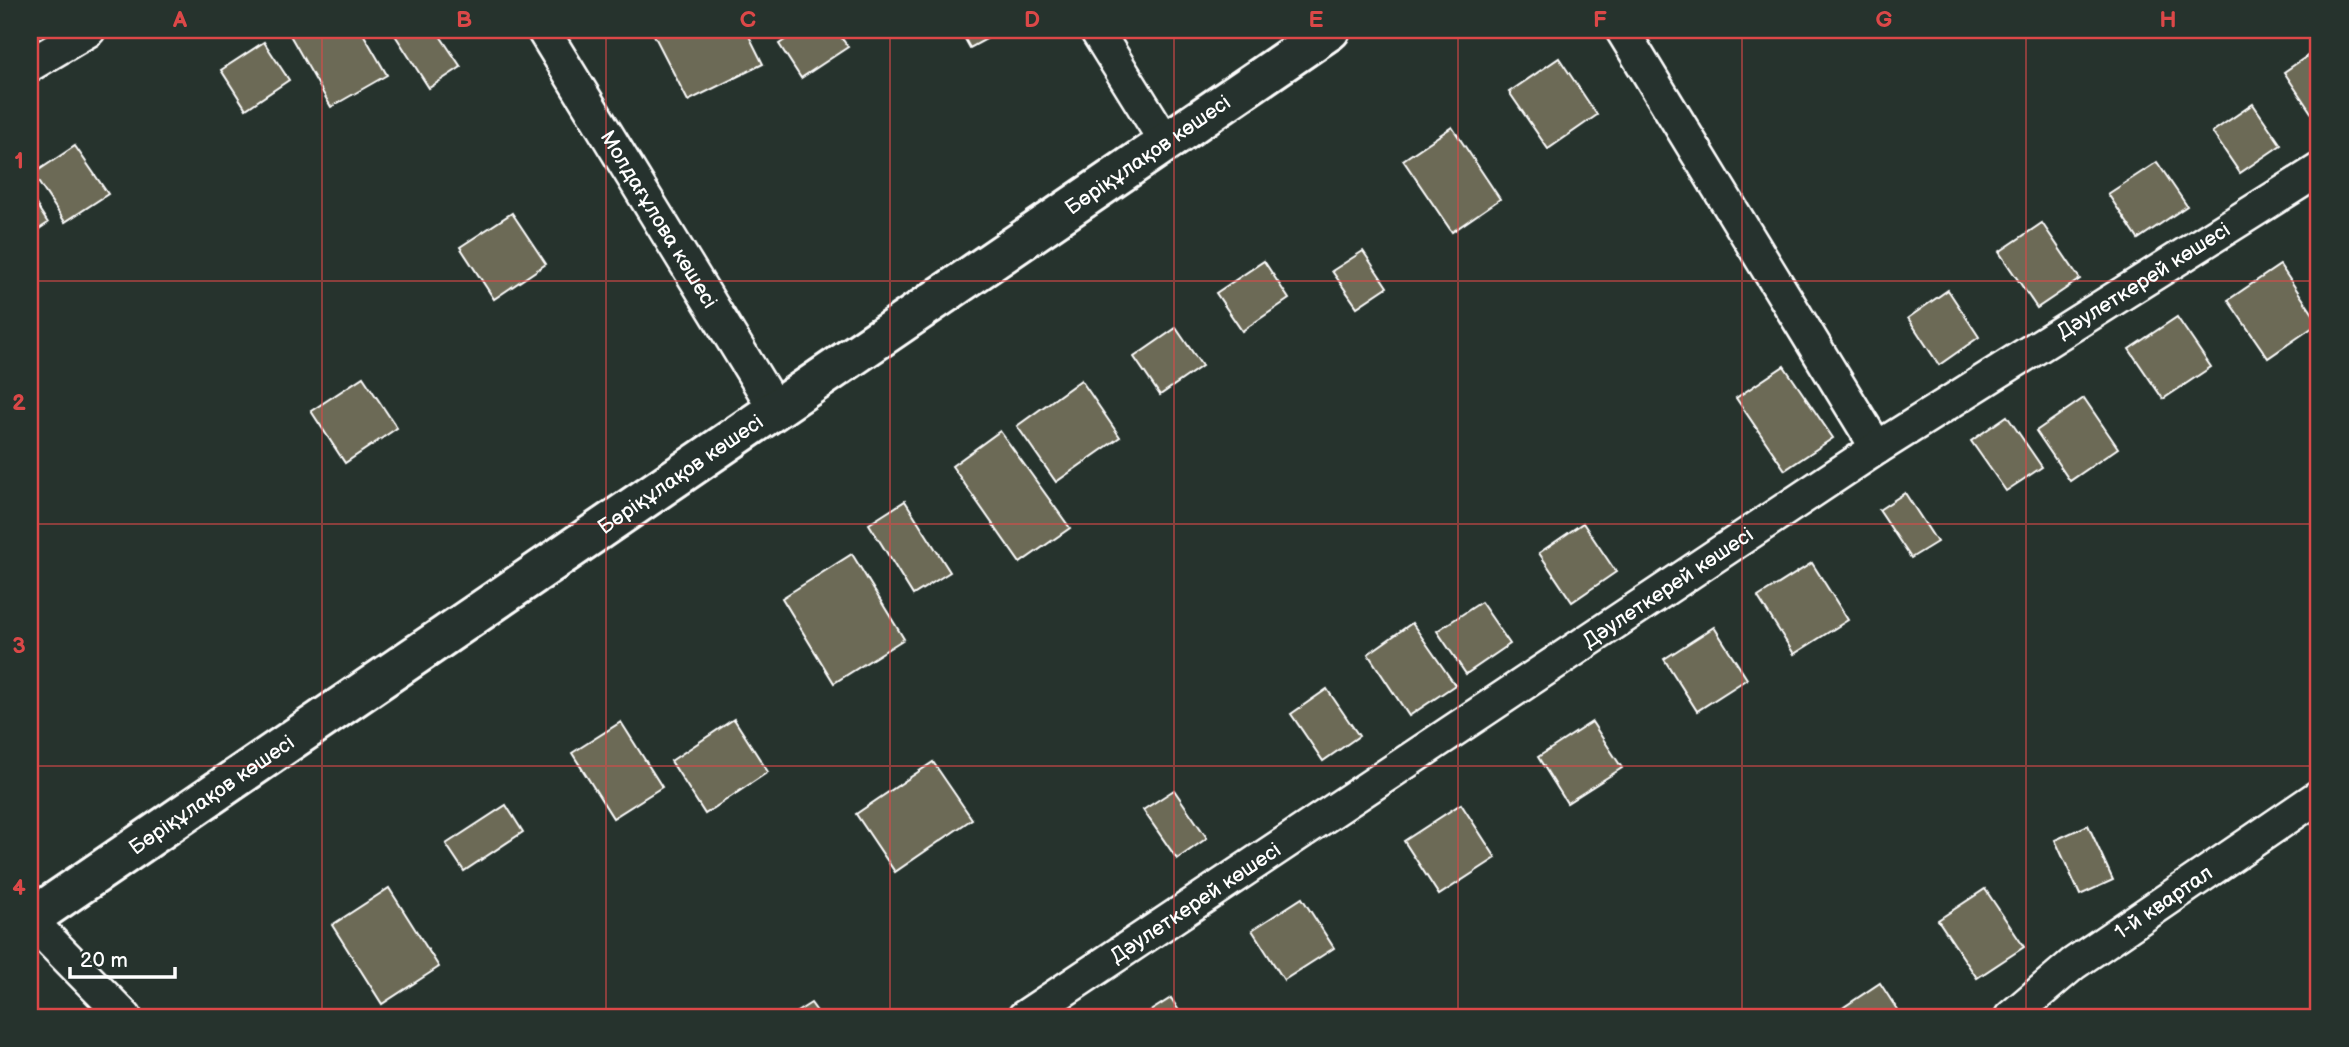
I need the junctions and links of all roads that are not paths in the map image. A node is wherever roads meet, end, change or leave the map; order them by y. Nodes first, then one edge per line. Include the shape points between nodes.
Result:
1 (89, 30) edge
2 (543, 30) edge
3 (1096, 30) edge
4 (1330, 30) edge
5 (1622, 30) edge
6 (30, 65) edge
7 (1165, 141) junction
8 (2319, 170) edge
9 (775, 409) junction
10 (1877, 448) junction
11 (2319, 796) edge
12 (30, 920) edge
13 (125, 1017) edge
14 (1024, 1017) edge
15 (2011, 1017) edge

1 - 6 street
2 - 9 street, Молдағұлова көшесі
3 - 7 street
4 - 7 street, Бөріқұлақов көшесі
5 - 10 street
7 - 9 street, Бөріқұлақов көшесі
8 - 10 street, Дәулеткерей көшесі
9 - 12 street, Бөріқұлақов көшесі
10 - 14 street, Дәулеткерей көшесі
11 - 15 street, 1-й квартал via 2073,964
12 - 13 street

